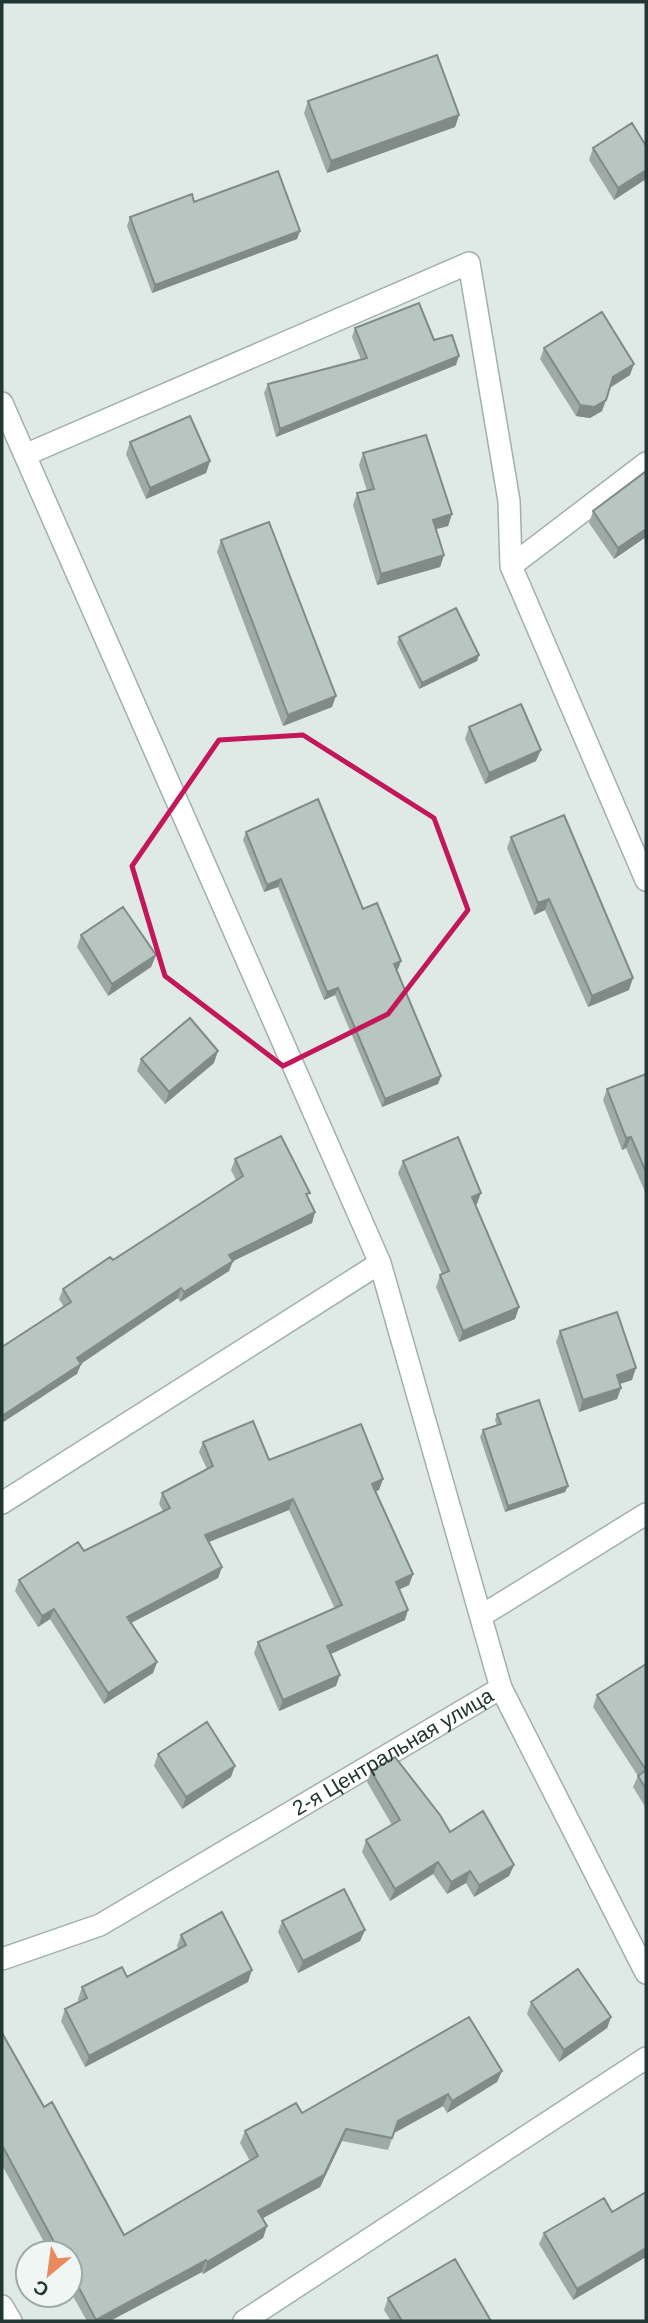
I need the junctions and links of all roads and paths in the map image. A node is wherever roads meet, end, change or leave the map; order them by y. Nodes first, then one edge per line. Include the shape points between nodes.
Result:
1 (2, 403) edge
2 (25, 455) junction
3 (646, 463) edge
4 (511, 566) junction
5 (646, 880) edge
6 (380, 1263) junction
7 (2, 1503) edge
8 (646, 1514) edge
9 (481, 1616) junction
10 (501, 1688) junction
11 (2, 1959) edge
12 (646, 1973) edge
13 (646, 2058) edge
14 (2, 2306) edge
15 (10, 2321) edge
16 (244, 2321) edge

1 - 2 street
2 - 4 street via 469,263 509,501
2 - 6 street
3 - 4 street
4 - 5 street
6 - 7 street
6 - 9 street
8 - 9 street
9 - 10 street
10 - 11 street, 2-я Центральная улица via 100,1925
10 - 12 street, 2-я Центральная улица
13 - 16 street
14 - 15 street

